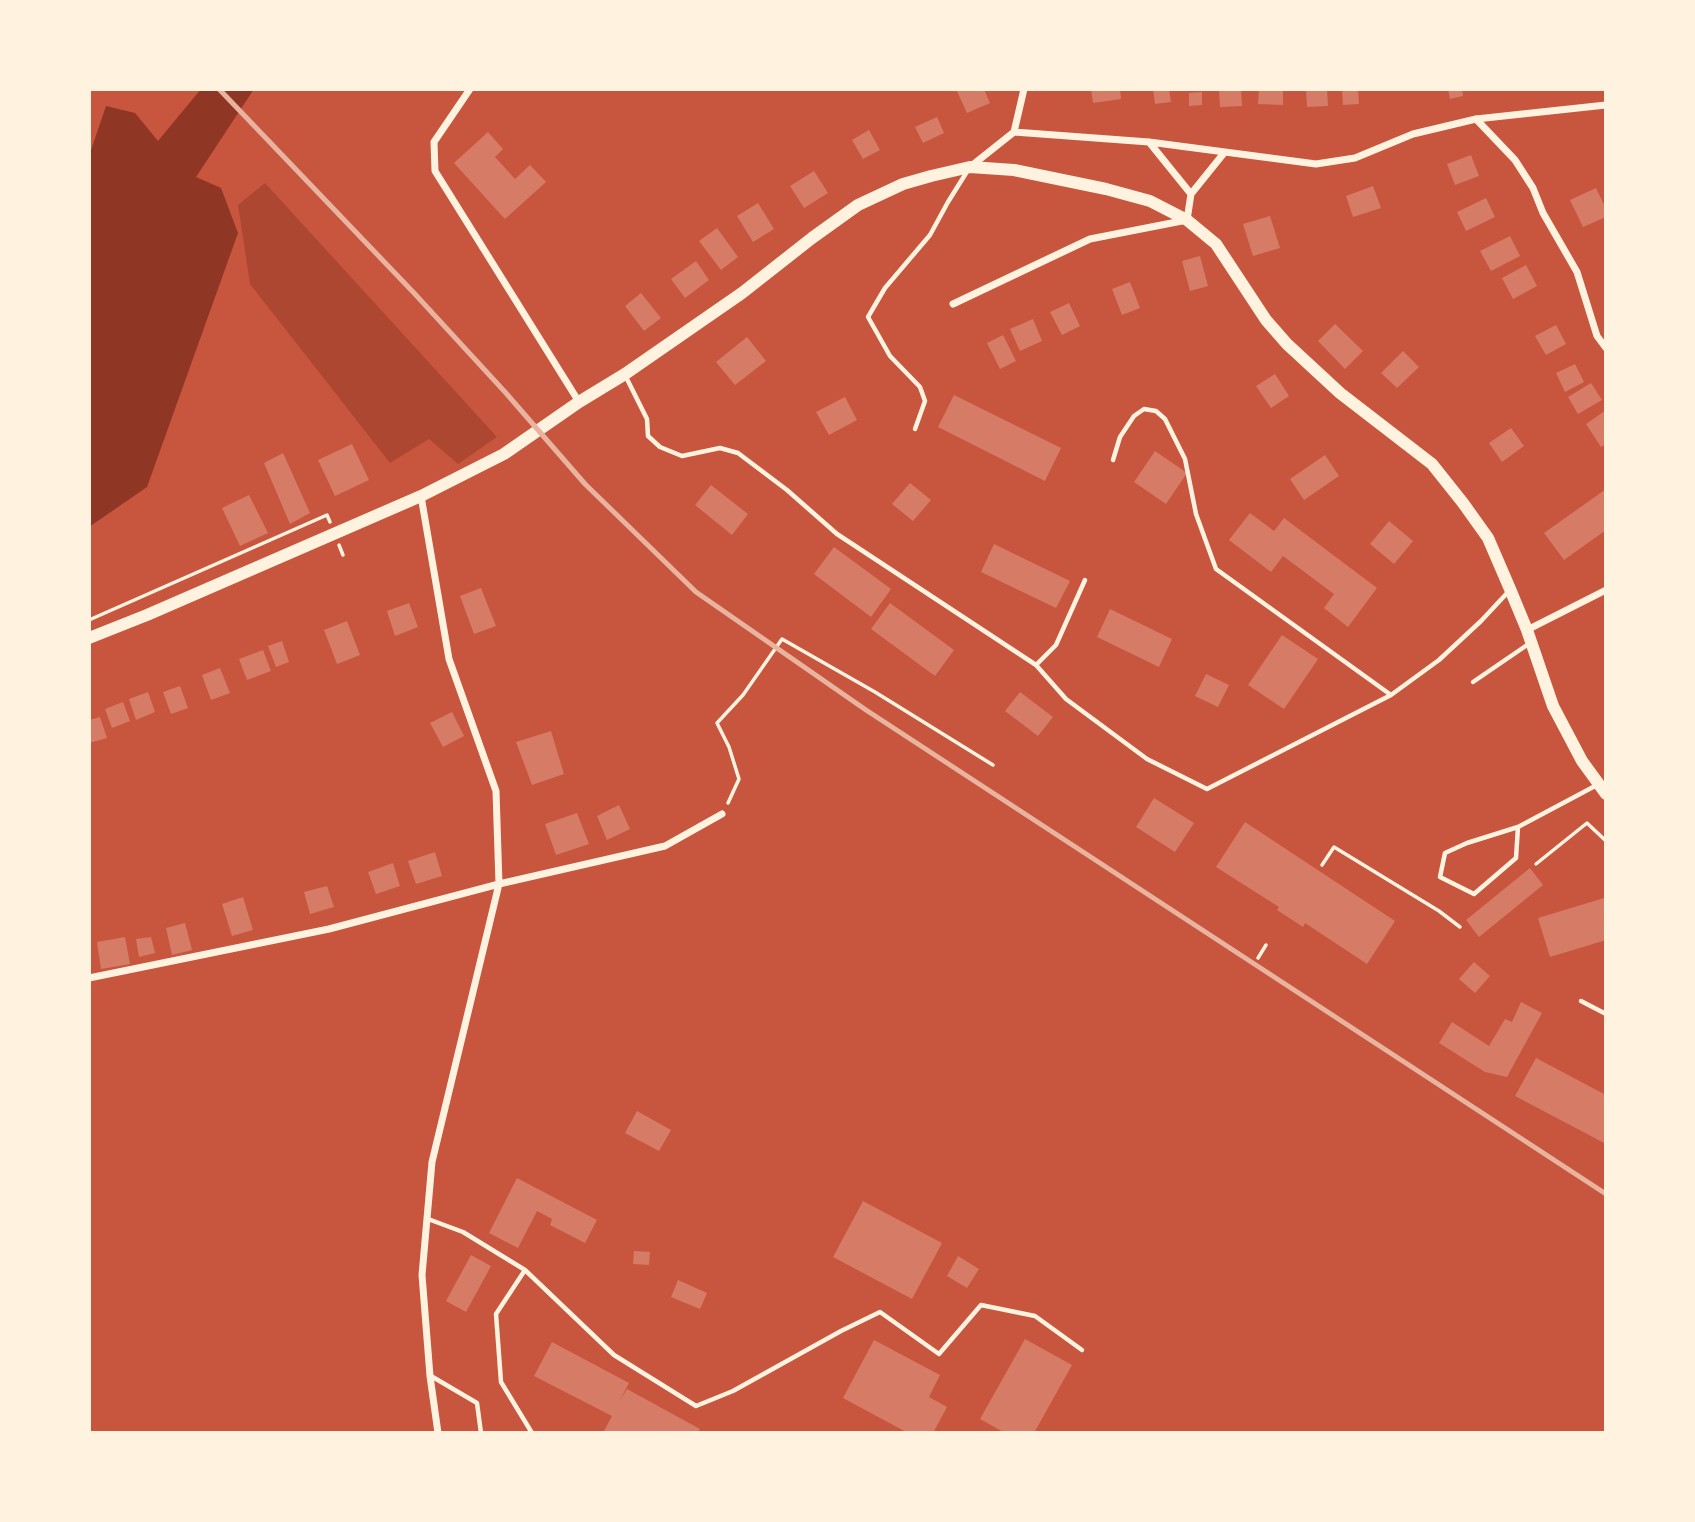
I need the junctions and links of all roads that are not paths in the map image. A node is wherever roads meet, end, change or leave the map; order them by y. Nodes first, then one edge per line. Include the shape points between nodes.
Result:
1 (470, 89) edge
2 (1024, 89) edge
3 (1606, 105) edge
4 (1476, 119) junction
5 (1014, 132) junction
6 (1149, 142) junction
7 (1224, 153) junction
8 (970, 167) junction
9 (1191, 194) junction
10 (1187, 220) junction
11 (953, 304) dead end
12 (1606, 348) edge
13 (625, 374) junction
14 (579, 402) junction
15 (915, 429) dead end
16 (1114, 460) dead end
17 (421, 496) junction
18 (1085, 580) dead end
19 (1510, 589) junction
20 (1606, 590) edge
21 (1529, 636) junction
22 (89, 638) edge
23 (1036, 666) junction
24 (1473, 682) dead end
25 (1391, 695) junction
26 (1602, 789) edge
27 (722, 814) road end
28 (1518, 827) junction
29 (499, 884) junction
30 (89, 978) edge
31 (1581, 1001) dead end
32 (1606, 1014) edge
33 (428, 1219) junction
34 (525, 1270) junction
35 (1082, 1350) dead end
36 (430, 1376) junction
37 (438, 1433) edge
38 (481, 1433) edge
39 (532, 1433) edge

1 - 14 street via 433,142 435,172
2 - 5 street
3 - 4 street
4 - 7 street via 1413,134 1355,158 1316,164
4 - 12 street via 1515,160 1533,188 1577,272 1597,336
5 - 6 street
5 - 8 street
6 - 7 street
6 - 9 street
7 - 9 street
8 - 10 main road via 1014,170 1106,189 1150,201
8 - 13 main road via 903,184 858,205
8 - 15 lane via 930,235 886,288 869,317 890,356 920,387 925,401
9 - 10 street
10 - 11 street via 1090,239
10 - 19 main road via 1216,244 1287,344 1440,473 1488,538
13 - 14 main road
13 - 23 lane via 647,419 648,436 660,447 682,456 720,448 738,453 837,534
14 - 17 main road via 504,454
16 - 25 lane via 1120,437 1134,416 1144,409 1156,411 1185,459 1196,514 1216,569
17 - 22 main road
17 - 29 street via 449,659 496,791
18 - 23 lane via 1056,645
19 - 21 main road
19 - 25 lane via 1438,660
20 - 21 street
21 - 24 lane
21 - 26 main road via 1553,706 1581,761
23 - 25 lane via 1066,699 1147,759 1207,789
26 - 28 lane
27 - 29 street via 665,846
28 - 28 lane via 1445,853 1440,877 1475,894 1516,858
29 - 30 street via 329,929
29 - 33 street via 432,1162
31 - 32 lane
33 - 34 lane via 463,1232
33 - 36 street via 422,1275
34 - 35 lane via 614,1355 695,1406 733,1391 880,1312 939,1354 981,1305 1035,1316
34 - 39 lane via 496,1314 501,1382
36 - 37 street
36 - 38 lane via 477,1403

